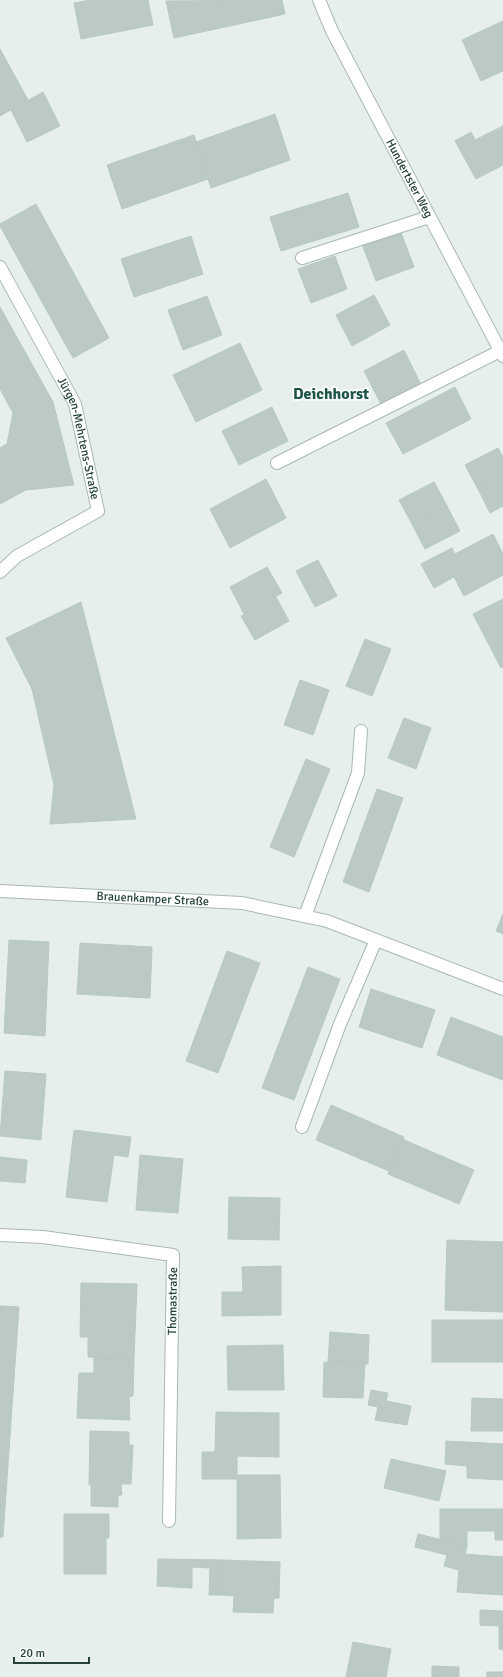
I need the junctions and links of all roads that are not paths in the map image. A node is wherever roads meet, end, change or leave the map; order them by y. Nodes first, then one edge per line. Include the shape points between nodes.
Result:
1 (319, 0) edge
2 (429, 217) junction
3 (302, 258) dead end
4 (0, 267) edge
5 (502, 352) edge
6 (277, 463) dead end
7 (0, 572) edge
8 (361, 731) dead end
9 (0, 891) edge
10 (305, 916) junction
11 (376, 940) junction
12 (503, 989) edge
13 (302, 1127) dead end
14 (0, 1235) edge
15 (169, 1521) dead end

1 - 2 street, Hundertster Weg via 332,31
2 - 3 street
2 - 5 street, Hundertster Weg
4 - 7 street, Jürgen-Mehrtens-Straße via 75,404 98,511 17,556
5 - 6 street
8 - 10 street via 358,773
9 - 10 street, Brauenkamper Straße via 242,903
10 - 11 street, Brauenkamper Straße via 327,921
11 - 12 street, Brauenkamper Straße
11 - 13 street via 340,1024
14 - 15 street, Thomastraße via 173,1255

